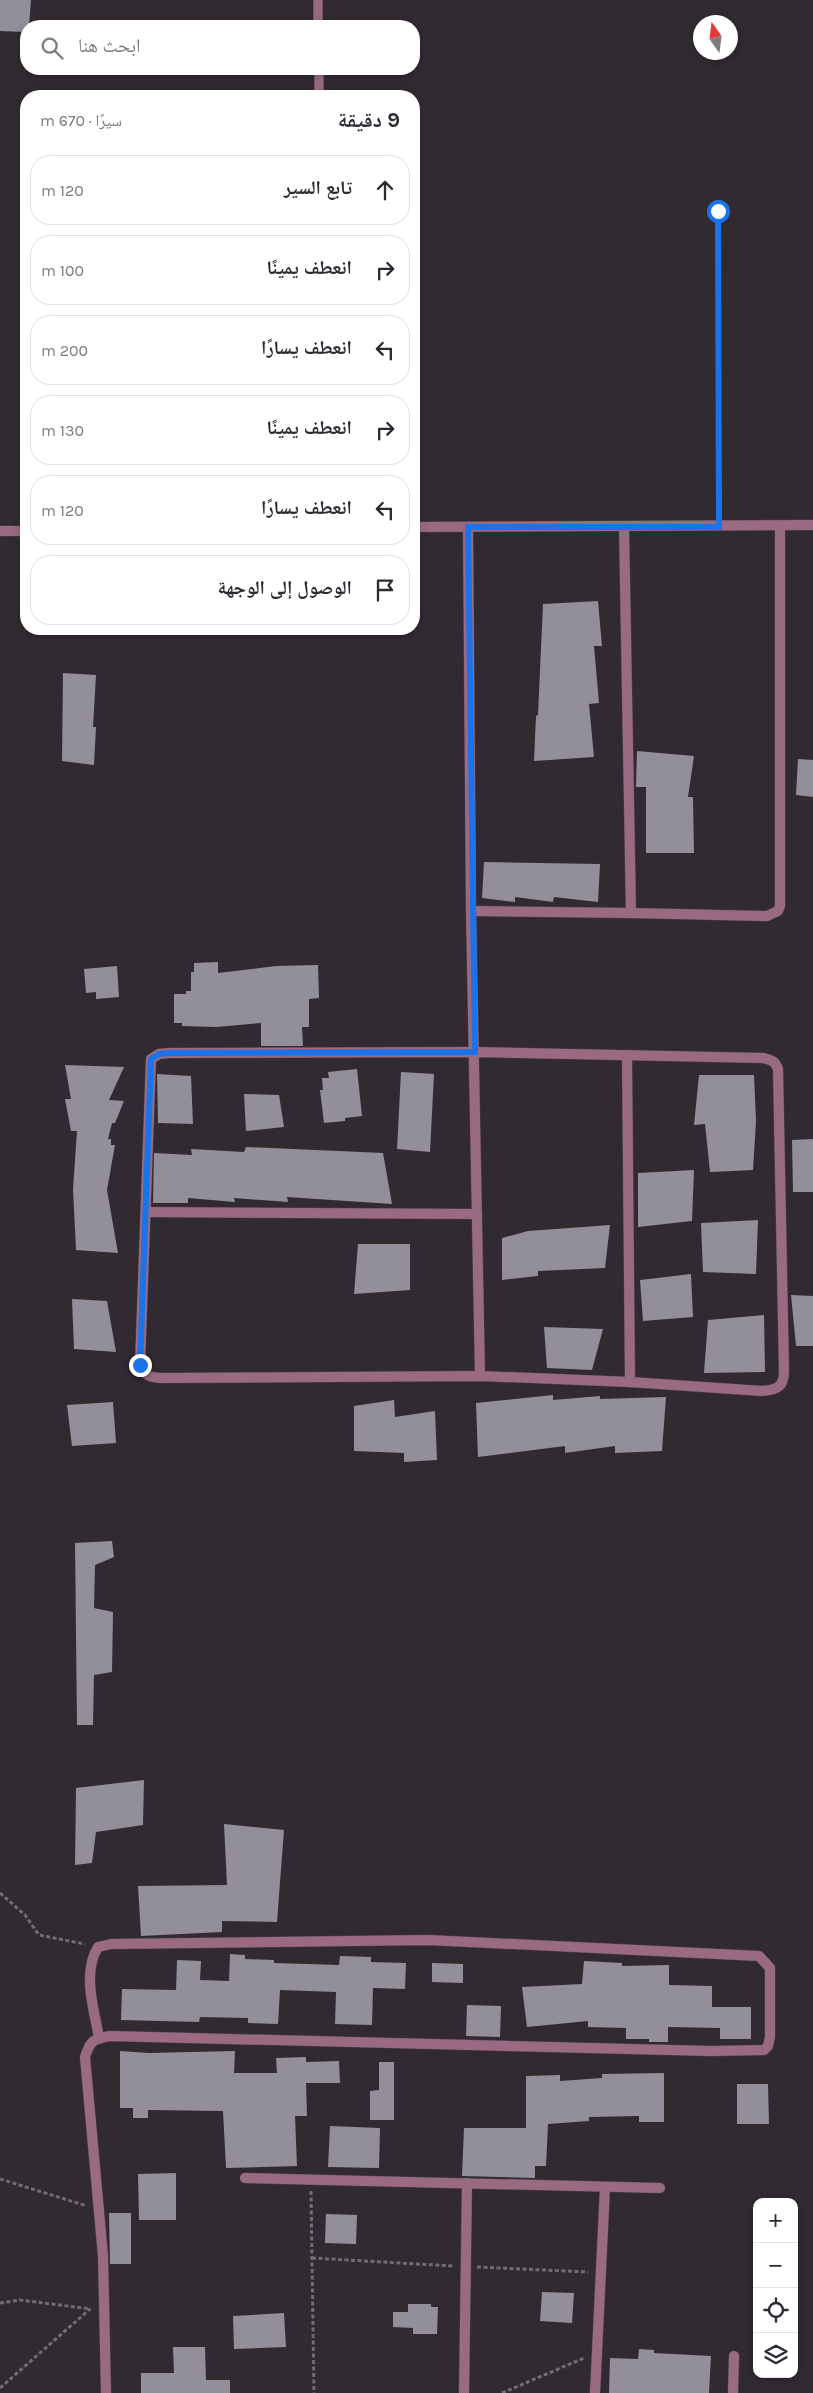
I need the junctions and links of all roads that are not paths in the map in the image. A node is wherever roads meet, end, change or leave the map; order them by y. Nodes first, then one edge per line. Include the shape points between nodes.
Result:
1 (318, 0) edge
2 (318, 20) edge
3 (319, 75) edge
4 (319, 90) edge
5 (780, 526) junction
6 (813, 526) edge
7 (420, 527) edge
8 (468, 527) junction
9 (624, 527) junction
10 (0, 531) edge
11 (20, 531) edge
12 (471, 911) junction
13 (631, 913) junction
14 (475, 1052) junction
15 (627, 1055) junction
16 (146, 1212) junction
17 (478, 1214) junction
18 (480, 1376) junction
19 (630, 1382) junction
20 (99, 2038) junction
21 (245, 2178) dead end
22 (467, 2183) junction
23 (605, 2187) junction
24 (660, 2188) dead end
25 (734, 2356) dead end
26 (106, 2393) edge
27 (464, 2393) edge
28 (596, 2393) edge
29 (733, 2393) edge

1 - 2 lane
3 - 4 lane
5 - 6 street
5 - 9 street
5 - 13 street via 780,906 778,911 766,916
7 - 8 street
8 - 9 street
8 - 12 street
9 - 13 street
10 - 11 street
12 - 13 street
12 - 14 street
14 - 15 street
14 - 16 street via 179,1053 154,1056 150,1066
14 - 17 street
15 - 19 street
15 - 19 street via 763,1058 776,1063 784,1371 784,1381 774,1391
16 - 17 street
16 - 18 street via 140,1365 149,1377
17 - 18 street
18 - 19 street
20 - 20 street via 764,2050 770,2037 770,1968 759,1956 428,1940 111,1944 98,1947 91,1962 90,1980
20 - 26 street via 89,2044 86,2057 99,2210
21 - 22 street
22 - 23 street
22 - 27 street
23 - 24 street
23 - 28 street
25 - 29 street

